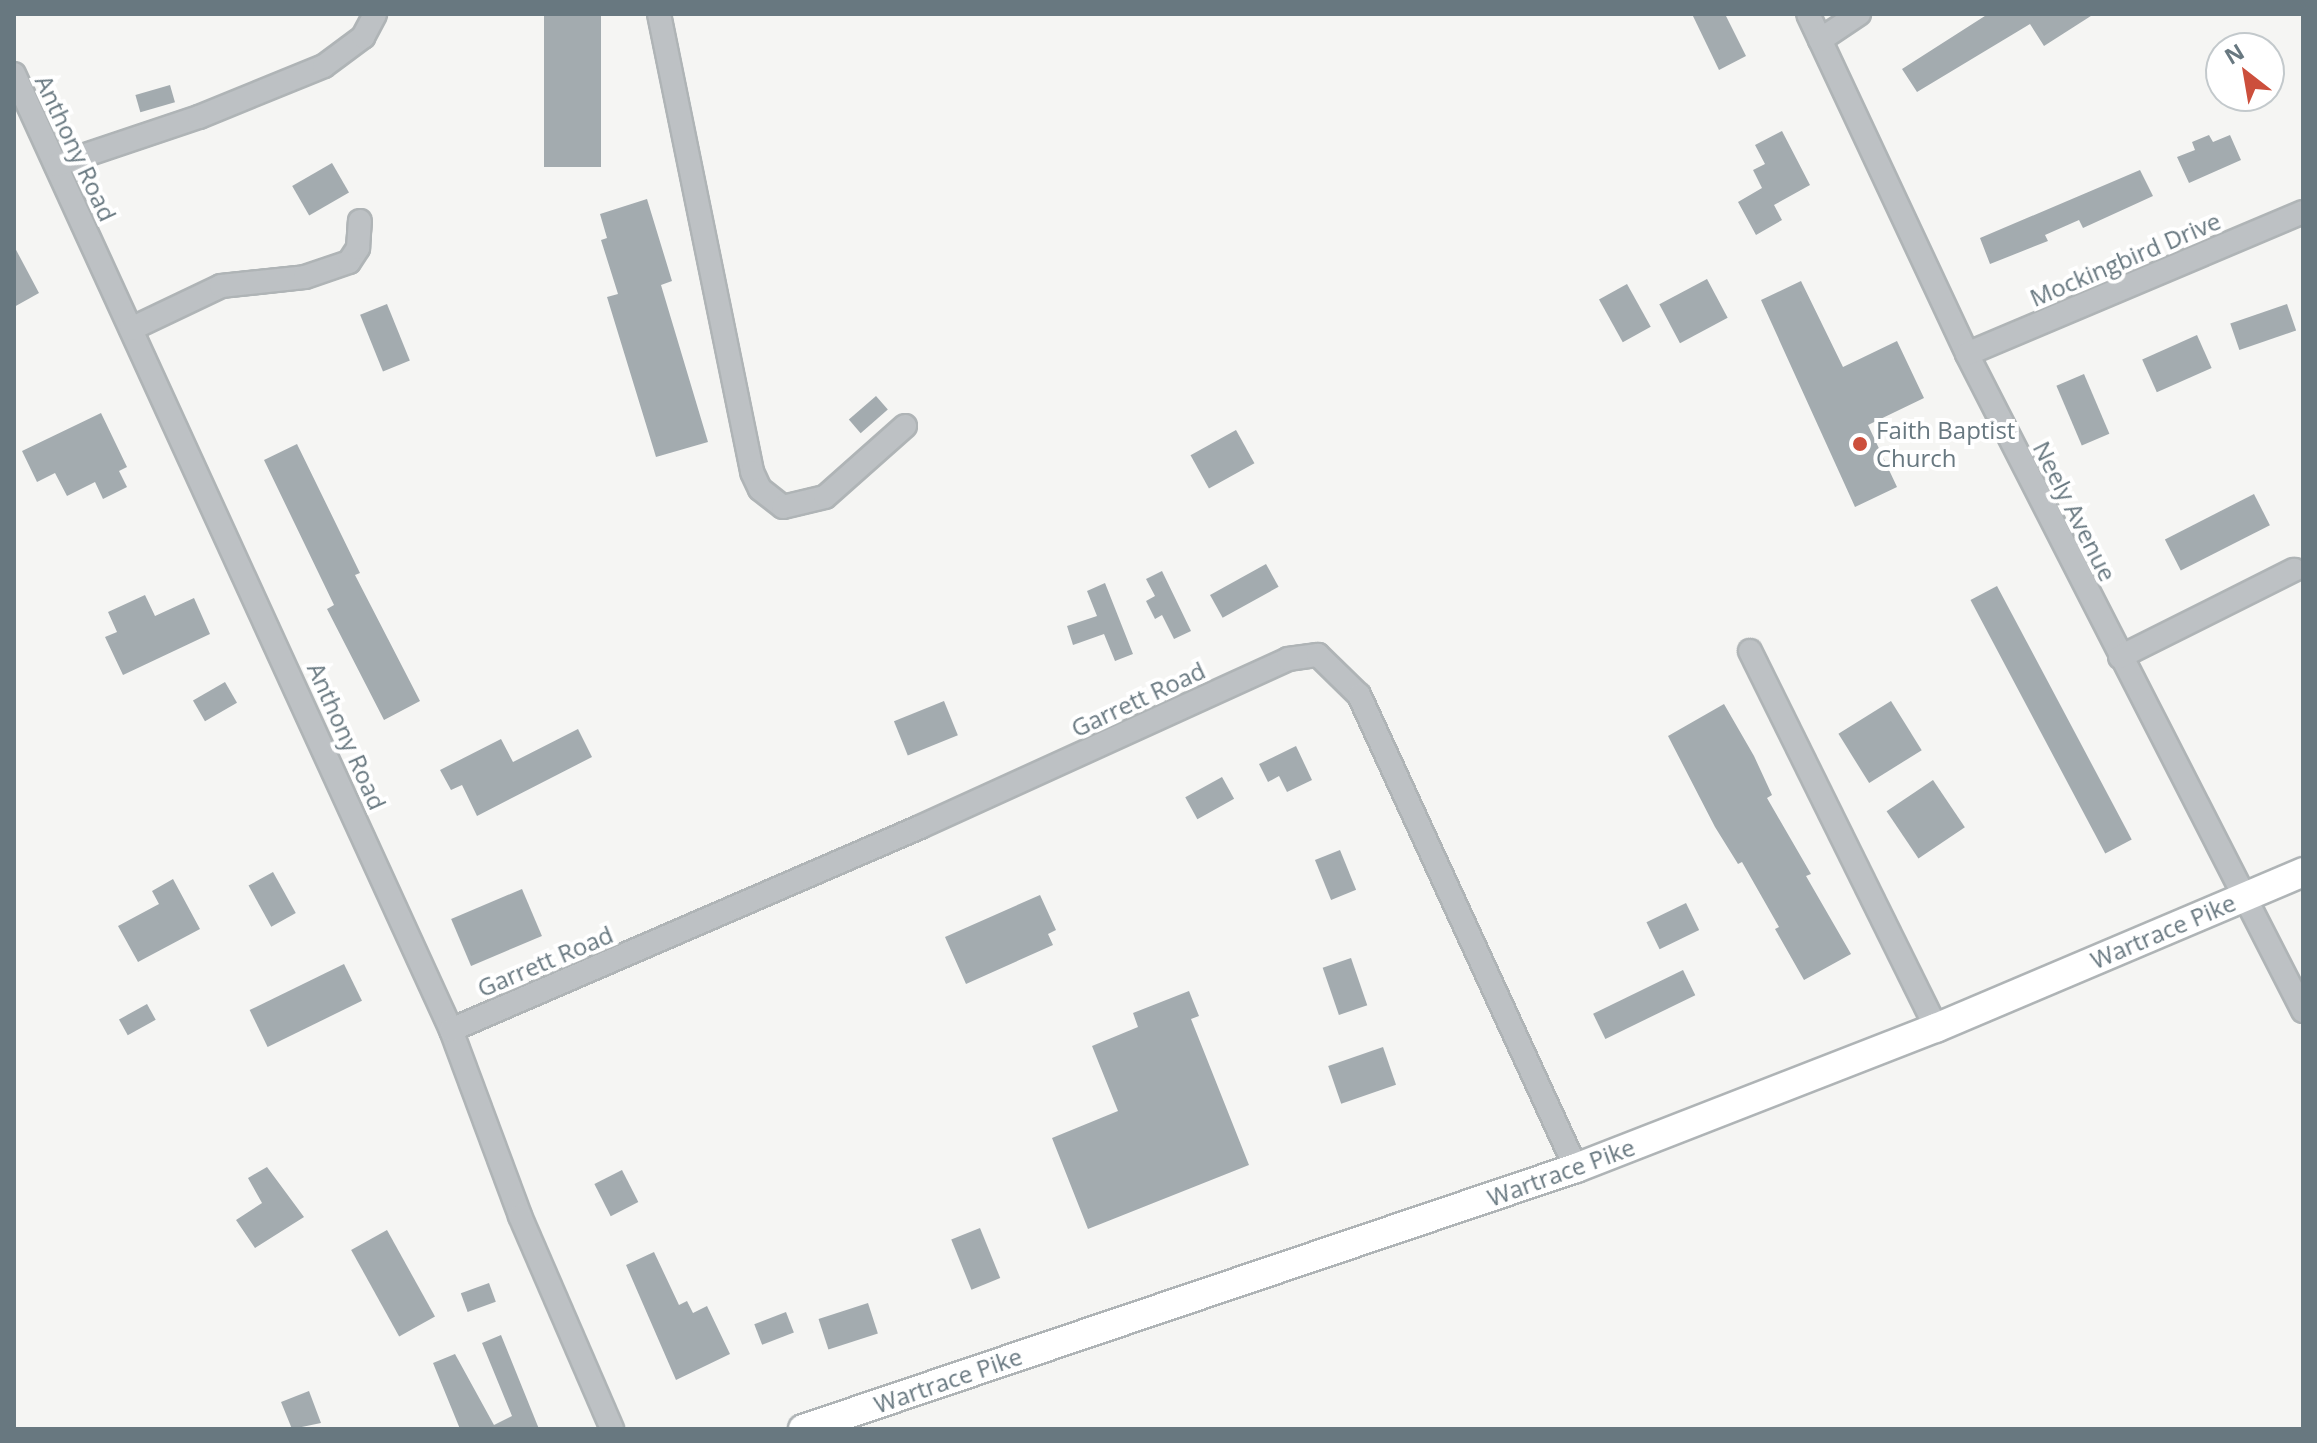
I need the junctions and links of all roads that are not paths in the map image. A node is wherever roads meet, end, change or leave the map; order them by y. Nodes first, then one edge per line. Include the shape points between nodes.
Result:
1 (375, 14) edge
2 (659, 14) edge
3 (1808, 14) edge
4 (1859, 14) edge
5 (1820, 40) junction
6 (14, 74) edge
7 (56, 165) junction
8 (2303, 212) edge
9 (360, 221) dead end
10 (131, 329) junction
11 (1967, 354) junction
12 (905, 426) dead end
13 (2294, 570) dead end
14 (1750, 651) dead end
15 (2120, 657) junction
16 (2303, 872) edge
17 (2241, 897) junction
18 (2303, 1011) edge
19 (1936, 1028) junction
20 (451, 1030) junction
21 (1576, 1168) junction
22 (612, 1429) edge
23 (803, 1429) edge

1 - 7 street via 363,37 324,66 199,117
2 - 12 street via 752,472 760,489 783,507 825,497
3 - 5 street, Neely Avenue
4 - 5 street
5 - 11 street, Neely Avenue
6 - 7 street, Anthony Road
7 - 10 street, Anthony Road
8 - 11 street, Mockingbird Drive
9 - 10 street via 358,248 349,262 305,277 221,286
10 - 20 street, Anthony Road
11 - 15 street, Neely Avenue
13 - 15 street
14 - 19 street
15 - 17 street, Neely Avenue
16 - 17 main road, Wartrace Pike
17 - 18 street, Neely Avenue
17 - 19 main road, Wartrace Pike
19 - 21 main road, Wartrace Pike
20 - 21 street, Garrett Road via 920,827 1288,659 1318,655 1359,695
20 - 22 street, Anthony Road via 520,1216
21 - 23 main road, Wartrace Pike

